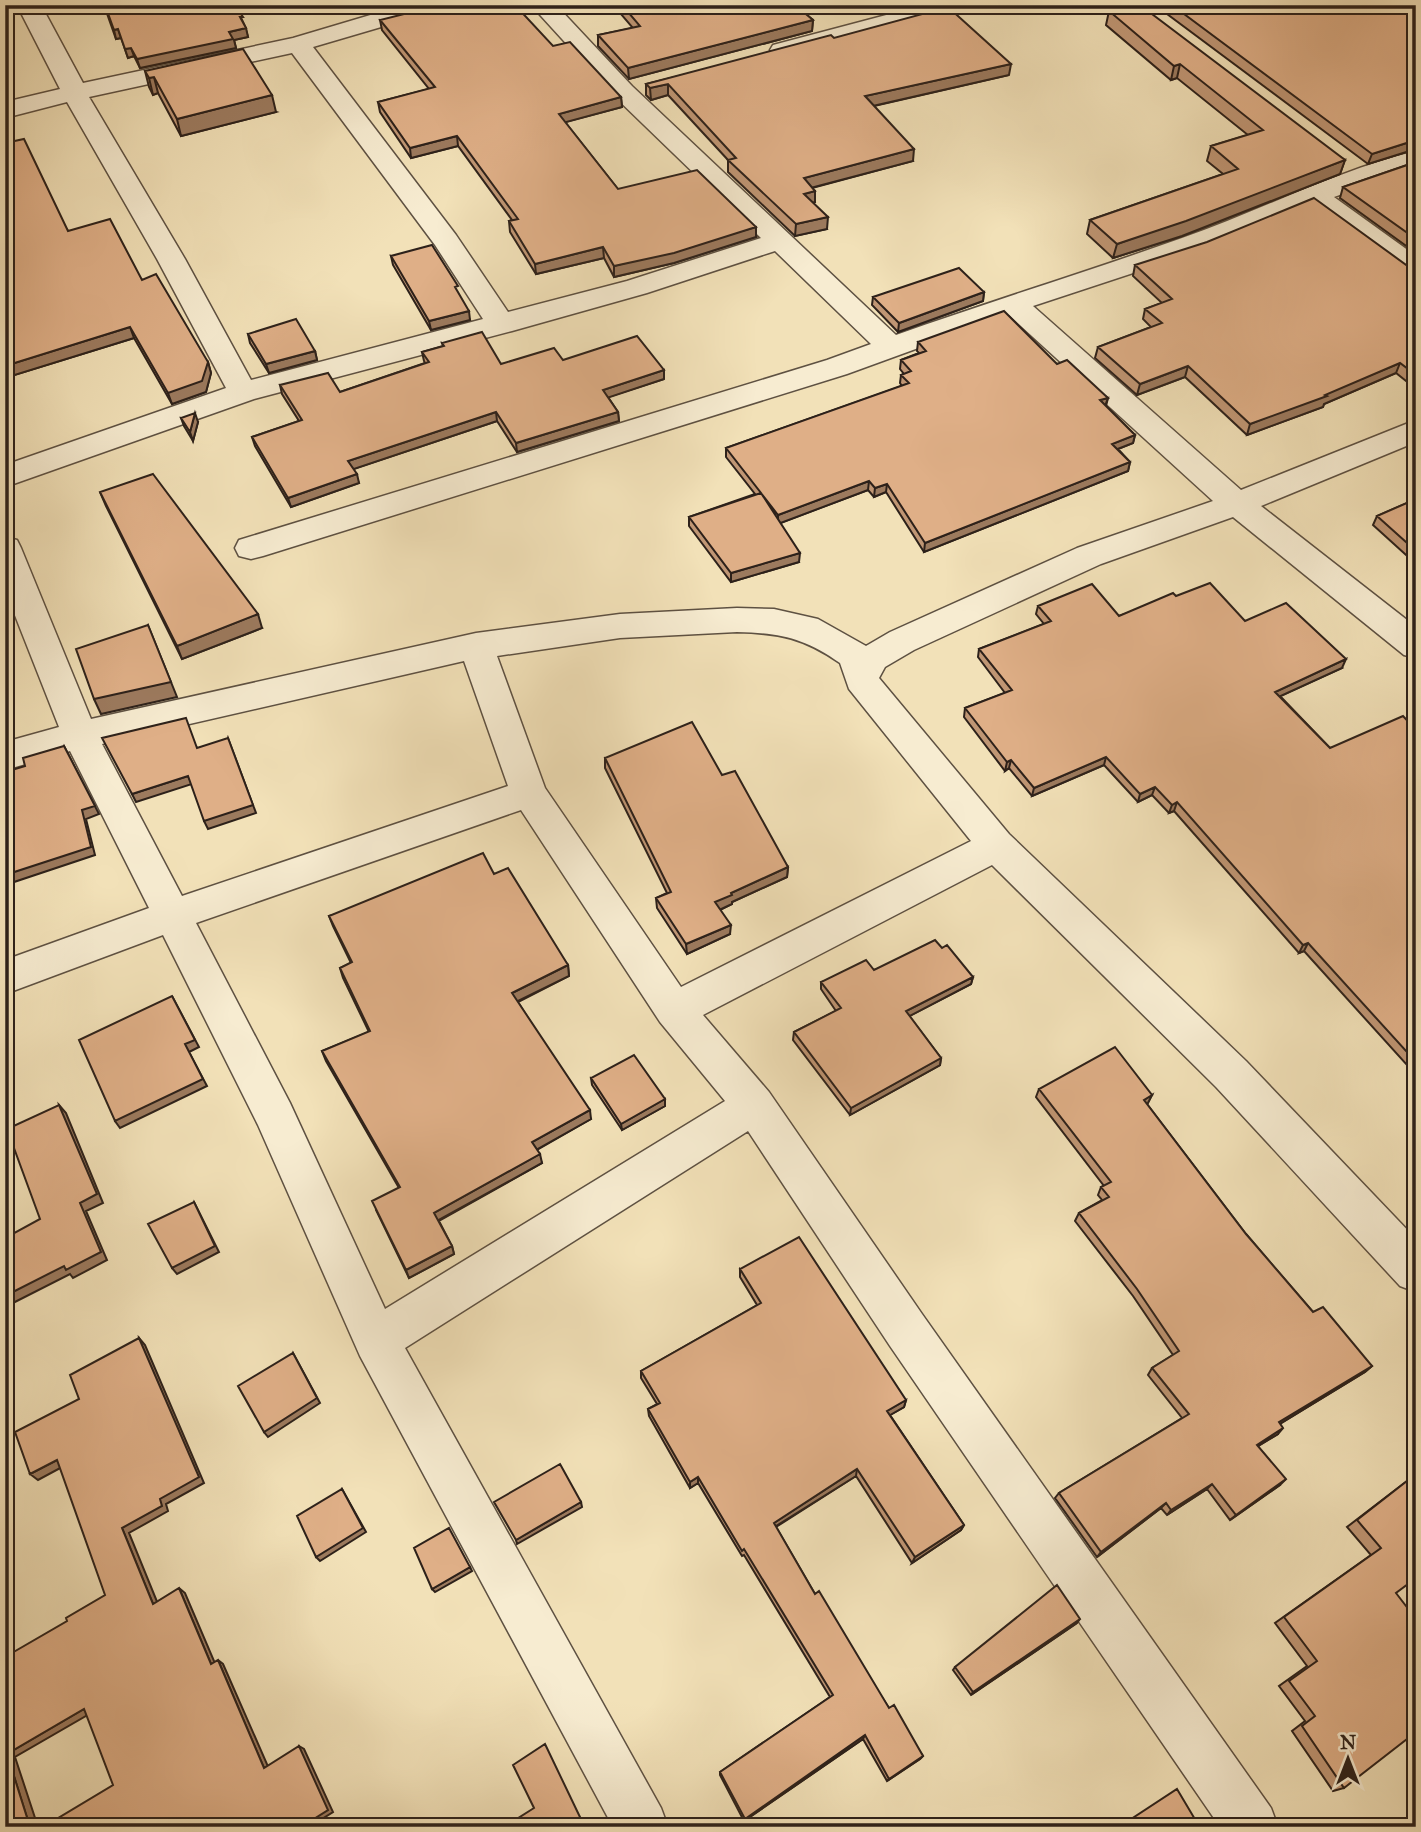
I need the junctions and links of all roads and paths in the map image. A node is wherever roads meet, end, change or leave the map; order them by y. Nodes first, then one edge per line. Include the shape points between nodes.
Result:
1 (29, 5) edge
2 (431, 5) edge
3 (543, 5) edge
4 (953, 5) edge
5 (298, 44) junction
6 (754, 58) edge
7 (650, 85) edge
8 (623, 91) junction
9 (74, 93) junction
10 (5, 110) edge
11 (1416, 159) edge
12 (1342, 161) edge
13 (1364, 177) junction
14 (1314, 195) junction
15 (779, 241) junction
16 (1416, 269) edge
17 (1013, 303) junction
18 (502, 325) junction
19 (891, 347) junction
20 (243, 392) junction
21 (1416, 430) edge
22 (5, 476) edge
23 (1237, 504) junction
24 (5, 548) edge
25 (251, 548) dead end
26 (476, 646) junction
27 (1416, 646) edge
28 (861, 680) junction
29 (80, 735) junction
30 (5, 756) edge
31 (529, 793) junction
32 (996, 845) junction
33 (174, 915) junction
34 (5, 977) edge
35 (674, 1010) junction
36 (754, 1105) junction
37 (1416, 1271) edge
38 (376, 1340) junction
39 (642, 1827) edge
40 (1252, 1827) edge

1 - 9 street
2 - 5 street
3 - 8 street
4 - 6 street
5 - 9 street
5 - 18 street via 446,241
7 - 8 street
8 - 15 street
9 - 10 street
9 - 20 street
11 - 13 street
12 - 13 street
13 - 14 street
14 - 16 street
14 - 17 street via 1194,244
15 - 18 street
15 - 19 street
17 - 19 street
17 - 23 street
18 - 20 street
19 - 25 street
20 - 22 street
21 - 23 street
23 - 27 street
23 - 28 street via 1089,556 902,641 873,658
24 - 29 street
26 - 28 street via 620,626 774,621 806,628 836,643 856,657
26 - 29 street
26 - 31 street
28 - 32 street
29 - 30 street
29 - 33 street
31 - 33 street
31 - 35 street
32 - 35 street
32 - 37 street via 1231,1074
33 - 34 street
33 - 38 street via 275,1116
35 - 36 street
36 - 38 street
36 - 40 street
38 - 39 street

